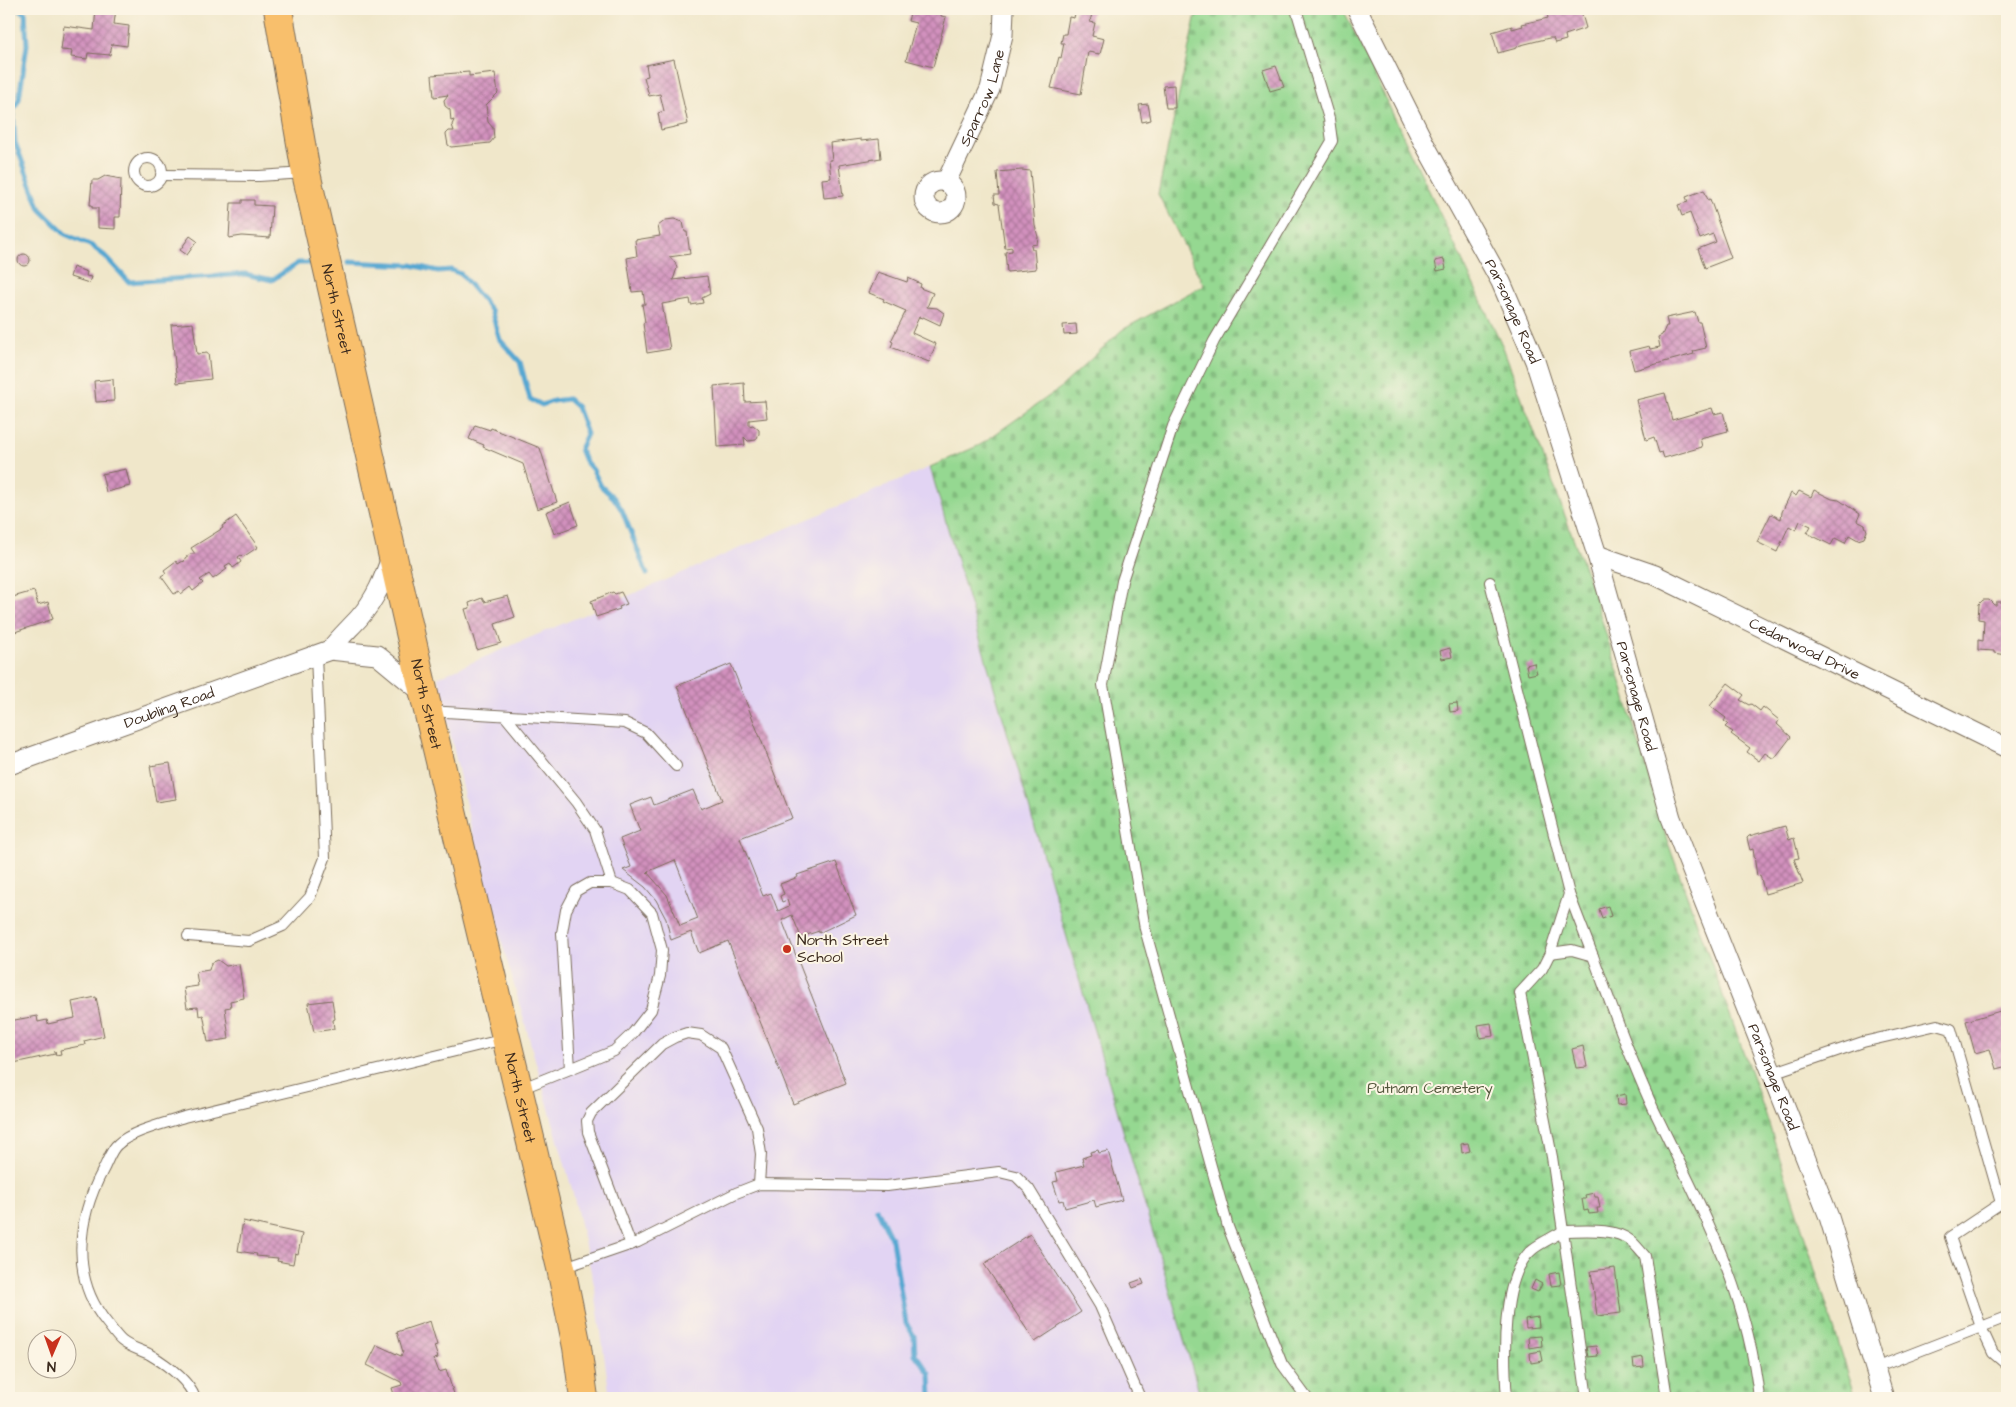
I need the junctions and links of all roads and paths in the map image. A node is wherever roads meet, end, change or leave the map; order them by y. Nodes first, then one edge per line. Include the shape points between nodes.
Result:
1 (278, 9) edge
2 (1004, 9) edge
3 (1296, 9) edge
4 (1357, 9) edge
5 (306, 173) junction
6 (161, 174) dead end
7 (946, 182) dead end
8 (392, 554) junction
9 (1597, 555) junction
10 (1490, 582) dead end
11 (323, 653) junction
12 (426, 702) junction
13 (505, 716) junction
14 (2007, 748) edge
15 (9, 765) edge
16 (676, 766) dead end
17 (612, 883) junction
18 (1569, 894) junction
19 (188, 936) dead end
20 (1550, 953) junction
21 (1592, 956) junction
22 (506, 1039) junction
23 (570, 1069) junction
24 (1772, 1072) junction
25 (519, 1090) junction
26 (759, 1184) junction
27 (2004, 1205) edge
28 (1563, 1231) junction
29 (631, 1245) junction
30 (561, 1268) junction
31 (2007, 1317) edge
32 (1982, 1327) junction
33 (2007, 1365) edge
34 (1875, 1368) junction
35 (195, 1398) edge
36 (584, 1398) edge
37 (1140, 1398) edge
38 (1307, 1398) edge
39 (1507, 1398) edge
40 (1587, 1398) edge
41 (1667, 1398) edge
42 (1759, 1398) edge
43 (1884, 1398) edge

1 - 5 main road, North Street
2 - 7 street, Sparrow Lane via 1003,35 990,89
3 - 38 lane via 1330,119 1332,140 1214,341 1173,426 1122,581 1102,686 1145,929 1228,1227 1282,1364
4 - 9 street, Parsonage Road via 1425,145 1501,282 1535,361
5 - 6 lane via 259,176
5 - 8 main road, North Street
8 - 11 street via 380,588 360,617
8 - 12 main road, North Street
9 - 14 street, Cedarwood Drive via 1655,575
9 - 24 street, Parsonage Road via 1671,818
10 - 18 lane
11 - 12 street, Doubling Road via 377,655
11 - 15 street, Doubling Road
11 - 19 lane via 325,858 310,897 283,926 249,941
12 - 13 lane
12 - 22 main road, North Street
13 - 16 lane via 625,723 646,733
13 - 17 lane via 595,830
17 - 23 lane via 590,883 576,891 566,910 562,933
17 - 23 lane via 630,890 652,913 662,950 660,976 651,1010 633,1033 614,1051
18 - 20 lane
18 - 21 lane
20 - 21 lane via 1572,950
20 - 28 lane via 1542,969 1520,993
21 - 42 lane via 1652,1106 1729,1270 1750,1336
22 - 25 main road, North Street
22 - 35 lane via 184,1118 144,1130 117,1144 96,1183 81,1231 81,1261 86,1284 98,1312 122,1341 172,1370
23 - 25 lane
24 - 27 lane via 1863,1042 1937,1025 1951,1029
24 - 34 street, Parsonage Road via 1829,1216
25 - 30 main road, North Street
26 - 29 lane
26 - 29 lane via 761,1154 757,1128 721,1048 700,1035 674,1037 655,1050 591,1113 587,1121 588,1132
26 - 37 lane via 887,1186 999,1172 1016,1176 1029,1189 1100,1306
27 - 32 lane via 1950,1237
28 - 39 lane via 1532,1250 1522,1264 1512,1290 1506,1320
28 - 40 lane
28 - 41 lane via 1615,1234 1630,1240 1645,1256
29 - 30 lane
30 - 36 main road, North Street
31 - 32 lane
32 - 33 lane via 1993,1353
32 - 34 lane
34 - 43 street, Parsonage Road

